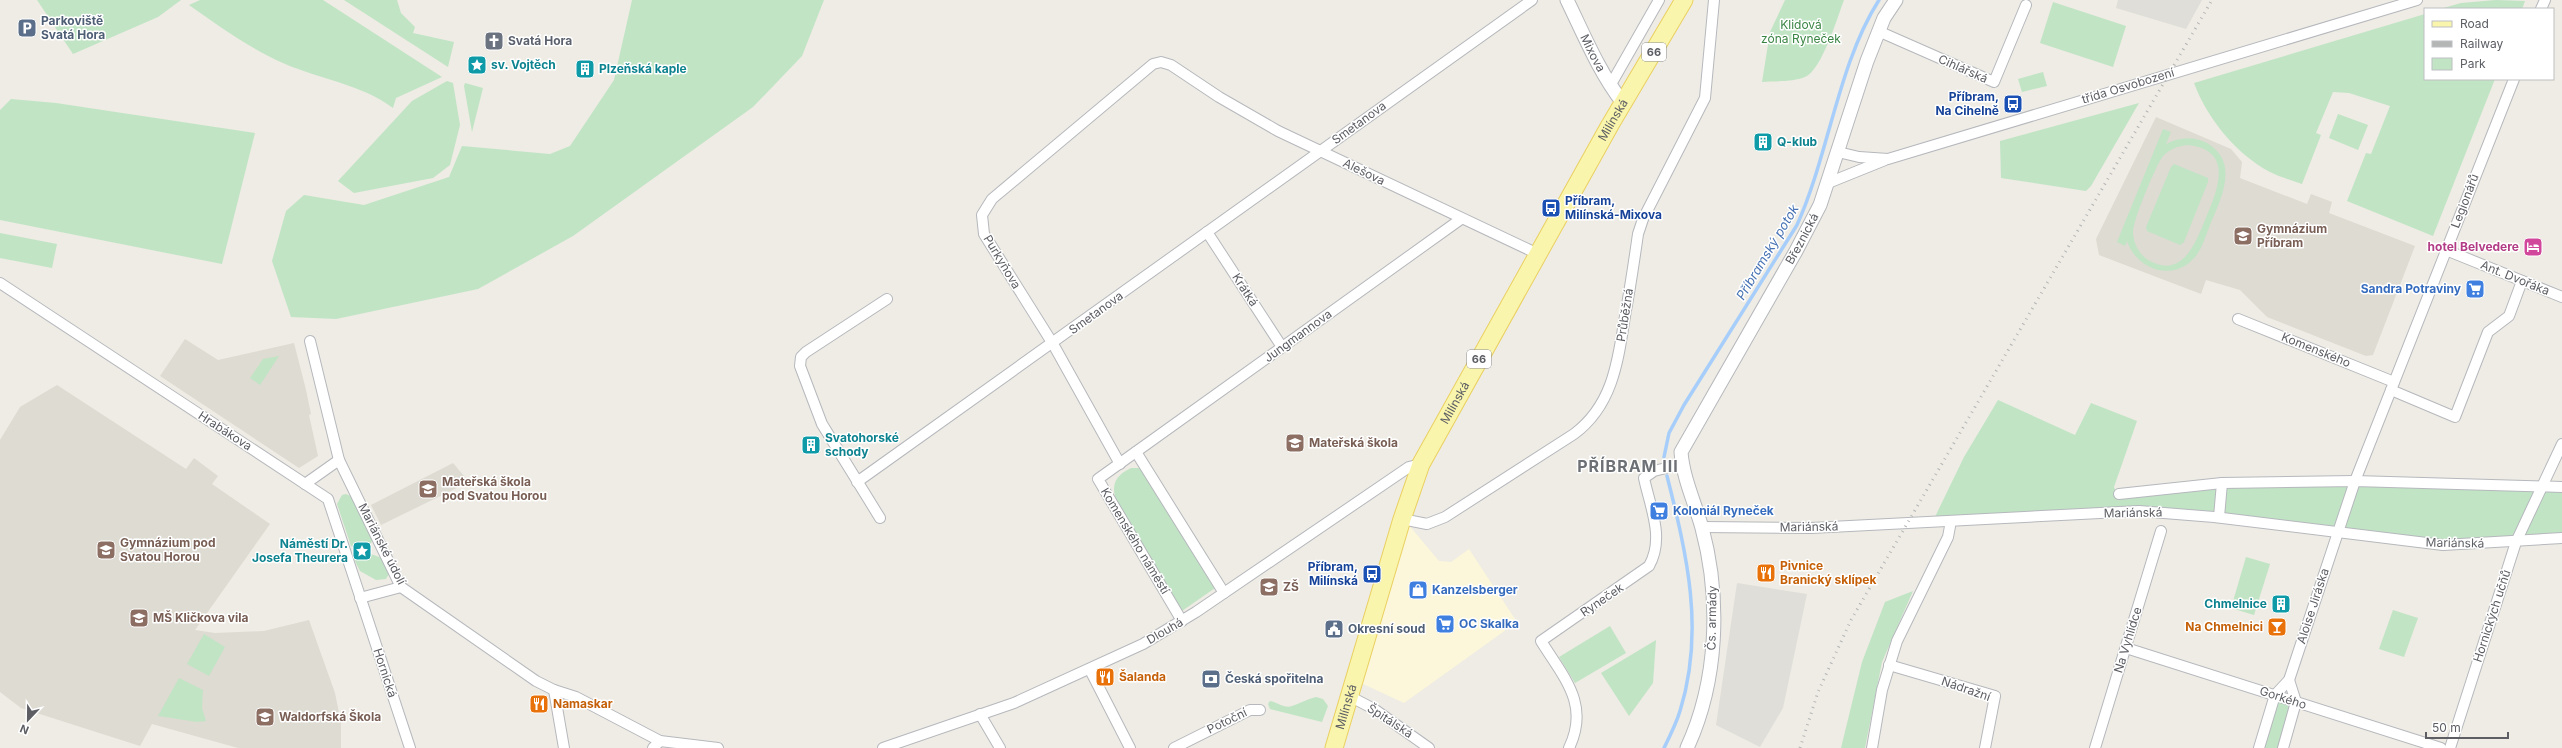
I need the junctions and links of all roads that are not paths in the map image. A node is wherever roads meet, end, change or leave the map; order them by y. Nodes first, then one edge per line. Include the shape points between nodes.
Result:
1 (1532, 0) edge
2 (1567, 0) edge
3 (1659, 0) edge
4 (1684, 0) edge
5 (1714, 0) edge
6 (1896, 0) edge
7 (2417, 0) edge
8 (2026, 5) dead end
9 (1878, 31) junction
10 (1153, 64) joint
11 (2514, 80) edge
12 (1610, 86) junction
13 (1623, 103) junction
14 (1321, 150) junction
15 (1838, 152) junction
16 (1888, 159) junction
17 (1828, 183) junction
18 (1461, 219) junction
19 (1207, 232) junction
20 (2446, 250) junction
21 (1538, 254) junction
22 (2522, 281) junction
23 (0, 283) edge
24 (2562, 297) edge
25 (887, 299) dead end
26 (2238, 319) dead end
27 (310, 341) dead end
28 (1053, 344) junction
29 (1282, 347) junction
30 (2393, 386) junction
31 (2562, 444) edge
32 (1136, 452) junction
33 (339, 460) junction
34 (1120, 464) junction
35 (1421, 464) junction
36 (1682, 464) junction
37 (2356, 481) junction
38 (857, 482) junction
39 (2222, 483) junction
40 (305, 484) junction
41 (2541, 486) junction
42 (2562, 487) edge
43 (2119, 494) dead end
44 (2219, 517) junction
45 (880, 518) dead end
46 (1402, 519) junction
47 (1951, 521) junction
48 (1702, 528) junction
49 (2162, 531) dead end
50 (2337, 533) junction
51 (2562, 538) edge
52 (2516, 542) junction
53 (401, 587) junction
54 (1224, 593) junction
55 (360, 598) junction
56 (1182, 621) junction
57 (2126, 648) junction
58 (1889, 665) junction
59 (1090, 670) junction
60 (2289, 680) junction
61 (554, 690) junction
62 (2275, 695) junction
63 (1349, 696) junction
64 (2296, 702) junction
65 (1260, 710) dead end
66 (980, 714) junction
67 (656, 744) edge
68 (410, 748) edge
69 (564, 748) edge
70 (718, 748) edge
71 (883, 748) edge
72 (1000, 748) edge
73 (1130, 748) edge
74 (1174, 748) edge
75 (1334, 748) edge
76 (1430, 748) edge
77 (1569, 748) edge
78 (1687, 748) edge
79 (1872, 748) edge
80 (1985, 748) edge
81 (2095, 748) edge
82 (2259, 748) edge
83 (2283, 748) edge
84 (2441, 748) edge
85 (2450, 748) edge

1 - 14 street, Smetanova
2 - 12 street, Mixova
3 - 12 street
4 - 13 main road, Milínská / 66
5 - 46 street, Průběžná via 1705,98 1643,219 1638,234 1617,367 1601,406 1574,434 1445,517 1427,524
6 - 9 street, Březnická
7 - 16 street, třída Osvobození
8 - 9 street, Cihlářská via 1994,82
9 - 15 street, Březnická
10 - 14 street, Alešova via 1161,62 1171,65 1251,116
10 - 28 street, Purkyňova via 998,194 985,208 982,225 984,234
11 - 20 street, Legionářů
12 - 13 street, Mixova
13 - 21 main road, Milínská / 66
14 - 18 street, Alešova
14 - 19 street, Smetanova
15 - 16 street, třída Osvobození via 1859,157
15 - 17 street, Březnická
16 - 17 street
17 - 36 street, Březnická via 1820,205 1796,251 1685,442 1681,452
18 - 21 street, Alešova
18 - 29 street, Jungmannova
19 - 28 street, Smetanova
19 - 29 street, Krátká
20 - 22 street, Ant. Dvořáka
20 - 30 street, Legionářů
21 - 35 main road, Milínská / 66
22 - 24 street, Ant. Dvořáka
22 - 30 street via 2509,316 2488,332 2455,417
23 - 40 street, Hrabákova
25 - 38 street via 801,357 800,366 822,424
26 - 30 street, Komenského
27 - 33 street, Mariánské údolí
28 - 34 street, Purkyňova
28 - 38 street, Smetanova
29 - 32 street, Jungmannova
30 - 37 street, Legionářů
31 - 41 street, Hornických učňů
32 - 34 street, Komenského náměstí
32 - 54 street
33 - 40 street
33 - 53 street, Mariánské údolí
34 - 56 street, Komenského náměstí via 1098,479
35 - 46 main road, Milínská / 66
35 - 54 street, Dlouhá via 1403,471
36 - 48 street, Čs. armády
36 - 77 street, Ryneček via 1654,471 1644,478 1657,536 1657,548 1649,566 1541,641 1571,689 1577,704 1577,727
37 - 39 street, Mariánská
37 - 41 street, Mariánská
37 - 50 street, Legionářů
38 - 45 street
39 - 43 street, Mariánská
39 - 44 street
40 - 55 street, Hrabákova via 328,499
41 - 42 street, Mariánská
41 - 52 street, Hornických učňů
44 - 47 street, Mariánská via 2139,511
44 - 50 street, Mariánská
46 - 63 main road, Milínská / 66
47 - 48 street, Mariánská via 1811,528
47 - 58 street via 1948,537 1897,641
48 - 78 street, Čs. armády via 1712,571 1713,634 1709,673 1700,712
49 - 57 street, Na Vyhlídce
50 - 52 street, Mariánská via 2443,545
50 - 60 street, Aloise Jiráska
51 - 52 street, Mariánská
52 - 85 street, Hornických učňů
53 - 55 street
53 - 61 street, Mariánské údolí via 536,681
54 - 56 street, Dlouhá
55 - 68 street, Hornická
56 - 59 street, Dlouhá
57 - 62 street, Gorkého
57 - 81 street, Na Vyhlídce
58 - 79 street
58 - 80 street, Nádražní via 1995,696
59 - 66 street, Dlouhá via 1014,703
59 - 73 street
60 - 62 street, Aloise Jiráska
60 - 64 street
61 - 67 street, Mariánské údolí via 576,697
61 - 69 street
62 - 64 street, Gorkého
62 - 82 street, Aloise Jiráska
63 - 75 main road, Milínská / 66
63 - 76 street, Špitálská via 1374,709
64 - 83 street
64 - 84 street, Gorkého
65 - 74 street, Potoční via 1250,710
66 - 71 street, Dlouhá
66 - 72 street
67 - 70 street

